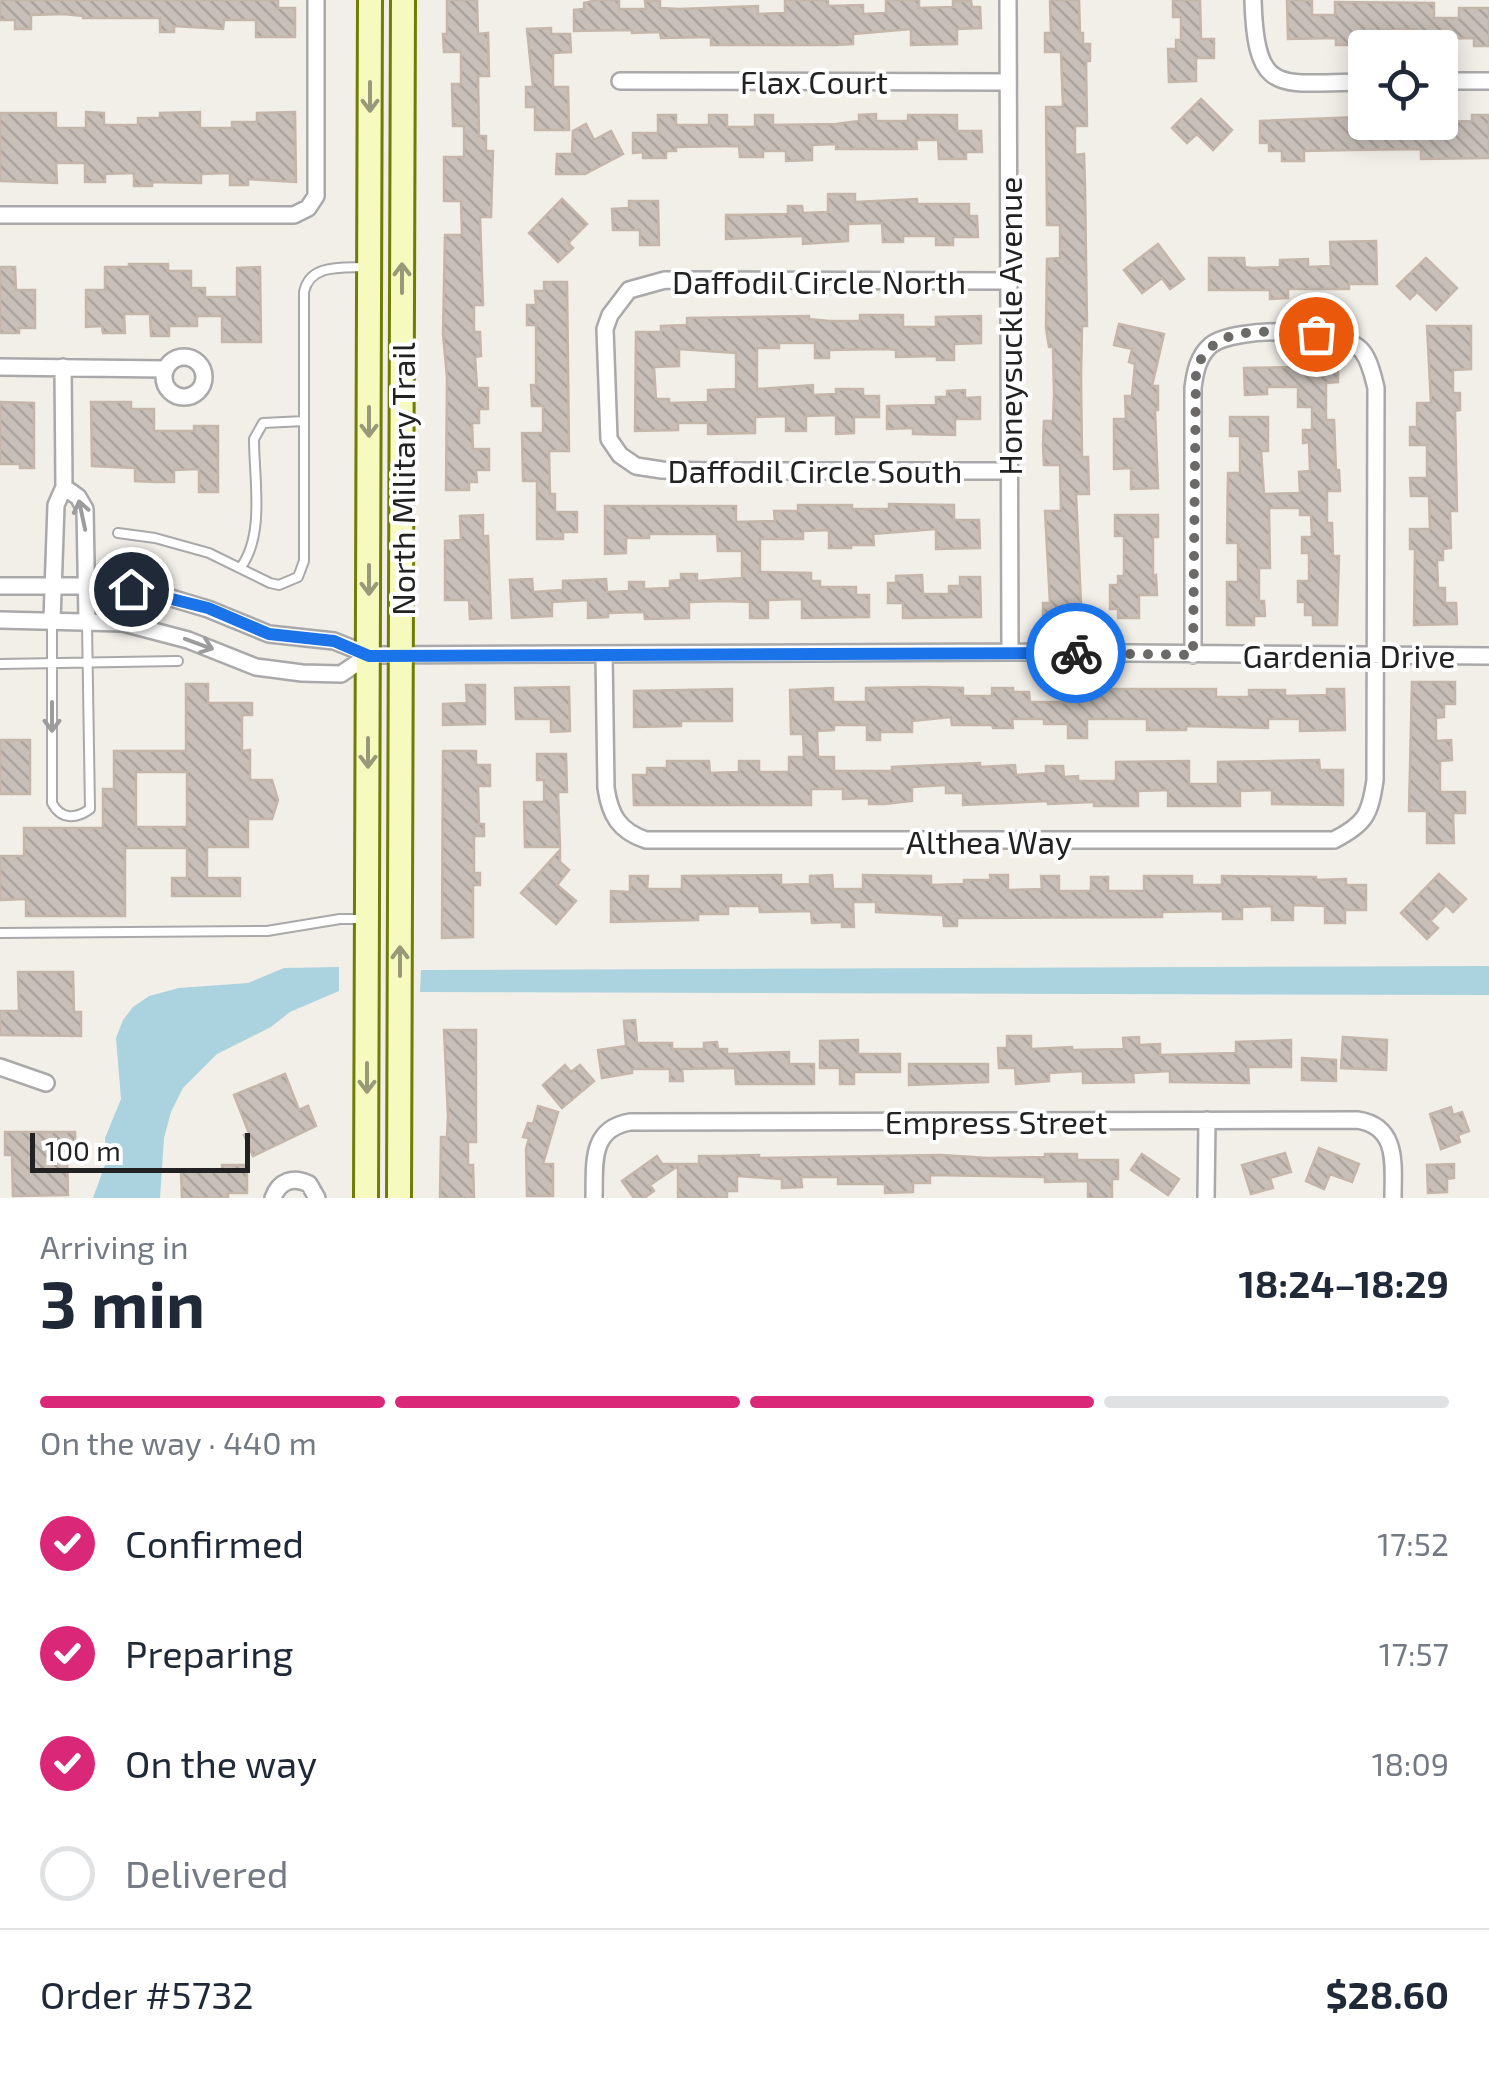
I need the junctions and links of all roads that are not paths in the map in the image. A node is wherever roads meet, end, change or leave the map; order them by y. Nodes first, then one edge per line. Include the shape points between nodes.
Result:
1 (316, 0) edge
2 (370, 0) edge
3 (403, 0) edge
4 (1008, 0) edge
5 (1253, 0) edge
6 (620, 81) dead end
7 (1458, 81) edge
8 (1489, 81) edge
9 (1007, 82) junction
10 (1348, 82) edge
11 (0, 215) edge
12 (370, 267) junction
13 (1009, 280) junction
14 (0, 367) edge
15 (63, 367) junction
16 (165, 369) dead end
17 (606, 401) joint
18 (304, 421) junction
19 (1010, 471) junction
20 (64, 487) junction
21 (118, 533) dead end
22 (241, 568) junction
23 (0, 586) edge
24 (55, 586) junction
25 (86, 586) junction
26 (87, 619) junction
27 (0, 620) edge
28 (52, 620) junction
29 (1010, 652) junction
30 (604, 654) junction
31 (1193, 655) junction
32 (369, 656) junction
33 (401, 656) junction
34 (1377, 656) junction
35 (1489, 656) edge
36 (178, 661) dead end
37 (0, 664) edge
38 (52, 664) junction
39 (87, 664) junction
40 (368, 919) junction
41 (0, 932) edge
42 (0, 1067) edge
43 (46, 1083) dead end
44 (1207, 1120) junction
45 (273, 1198) edge
46 (317, 1198) edge
47 (366, 1198) edge
48 (399, 1198) edge
49 (594, 1198) edge
50 (1206, 1198) edge
51 (1393, 1198) edge

1 - 11 street via 316,196 308,208 294,215
2 -> 12 main road, North Military Trail
33 -> 3 main road, North Military Trail
4 - 9 street, Honeysuckle Avenue
5 - 10 street via 1254,44 1267,72 1302,82
6 - 9 street, Flax Court
7 - 8 street
9 - 13 street, Honeysuckle Avenue
12 - 18 lane via 320,271 307,280
12 -> 32 main road, North Military Trail
13 - 17 street, Daffodil Circle North via 644,284 617,303 605,329
13 - 19 street, Honeysuckle Avenue
14 - 15 street
15 - 16 street
15 - 20 street
17 - 19 street, Daffodil Circle South via 608,439 628,462 648,469
18 - 22 lane via 263,422 257,428 254,531
18 - 22 lane via 303,570 279,586
19 - 29 street, Honeysuckle Avenue
20 - 24 street via 56,506
25 -> 20 street via 86,509
21 - 22 lane via 209,553
23 - 24 street, Gardenia Drive
24 - 25 street, Gardenia Drive
24 - 28 street
25 - 26 street
25 - 32 street, Gardenia Drive via 152,592 269,634 334,641
26 - 28 street, Gardenia Drive
26 -> 32 street, Gardenia Drive via 123,623 302,674 341,674
26 - 39 lane
27 - 28 street, Gardenia Drive
28 - 38 lane
29 - 30 street, Gardenia Drive
29 - 31 street, Gardenia Drive
30 - 33 street, Gardenia Drive
30 - 34 street, Althea Way via 609,807 632,835 668,841 1334,840 1358,828 1372,804
31 - 34 street, Gardenia Drive
31 - 34 street, Althea Way via 1196,369 1207,348 1234,334 1290,334 1348,340 1361,348 1373,376
32 - 33 street, Gardenia Drive
32 -> 40 main road, North Military Trail
48 -> 33 main road, North Military Trail
34 - 35 street, Gardenia Drive
36 - 39 lane
37 - 38 lane
38 - 39 lane
38 -> 39 lane via 52,803 67,817 90,809 92,799
40 - 41 lane via 267,931
40 -> 47 main road, North Military Trail
42 - 43 street
44 - 49 street, Empress Street via 630,1122 607,1130 595,1148
44 - 50 street
44 - 51 street, Empress Street via 1356,1120 1383,1131 1393,1151
45 - 46 street via 281,1184 294,1180 308,1184

